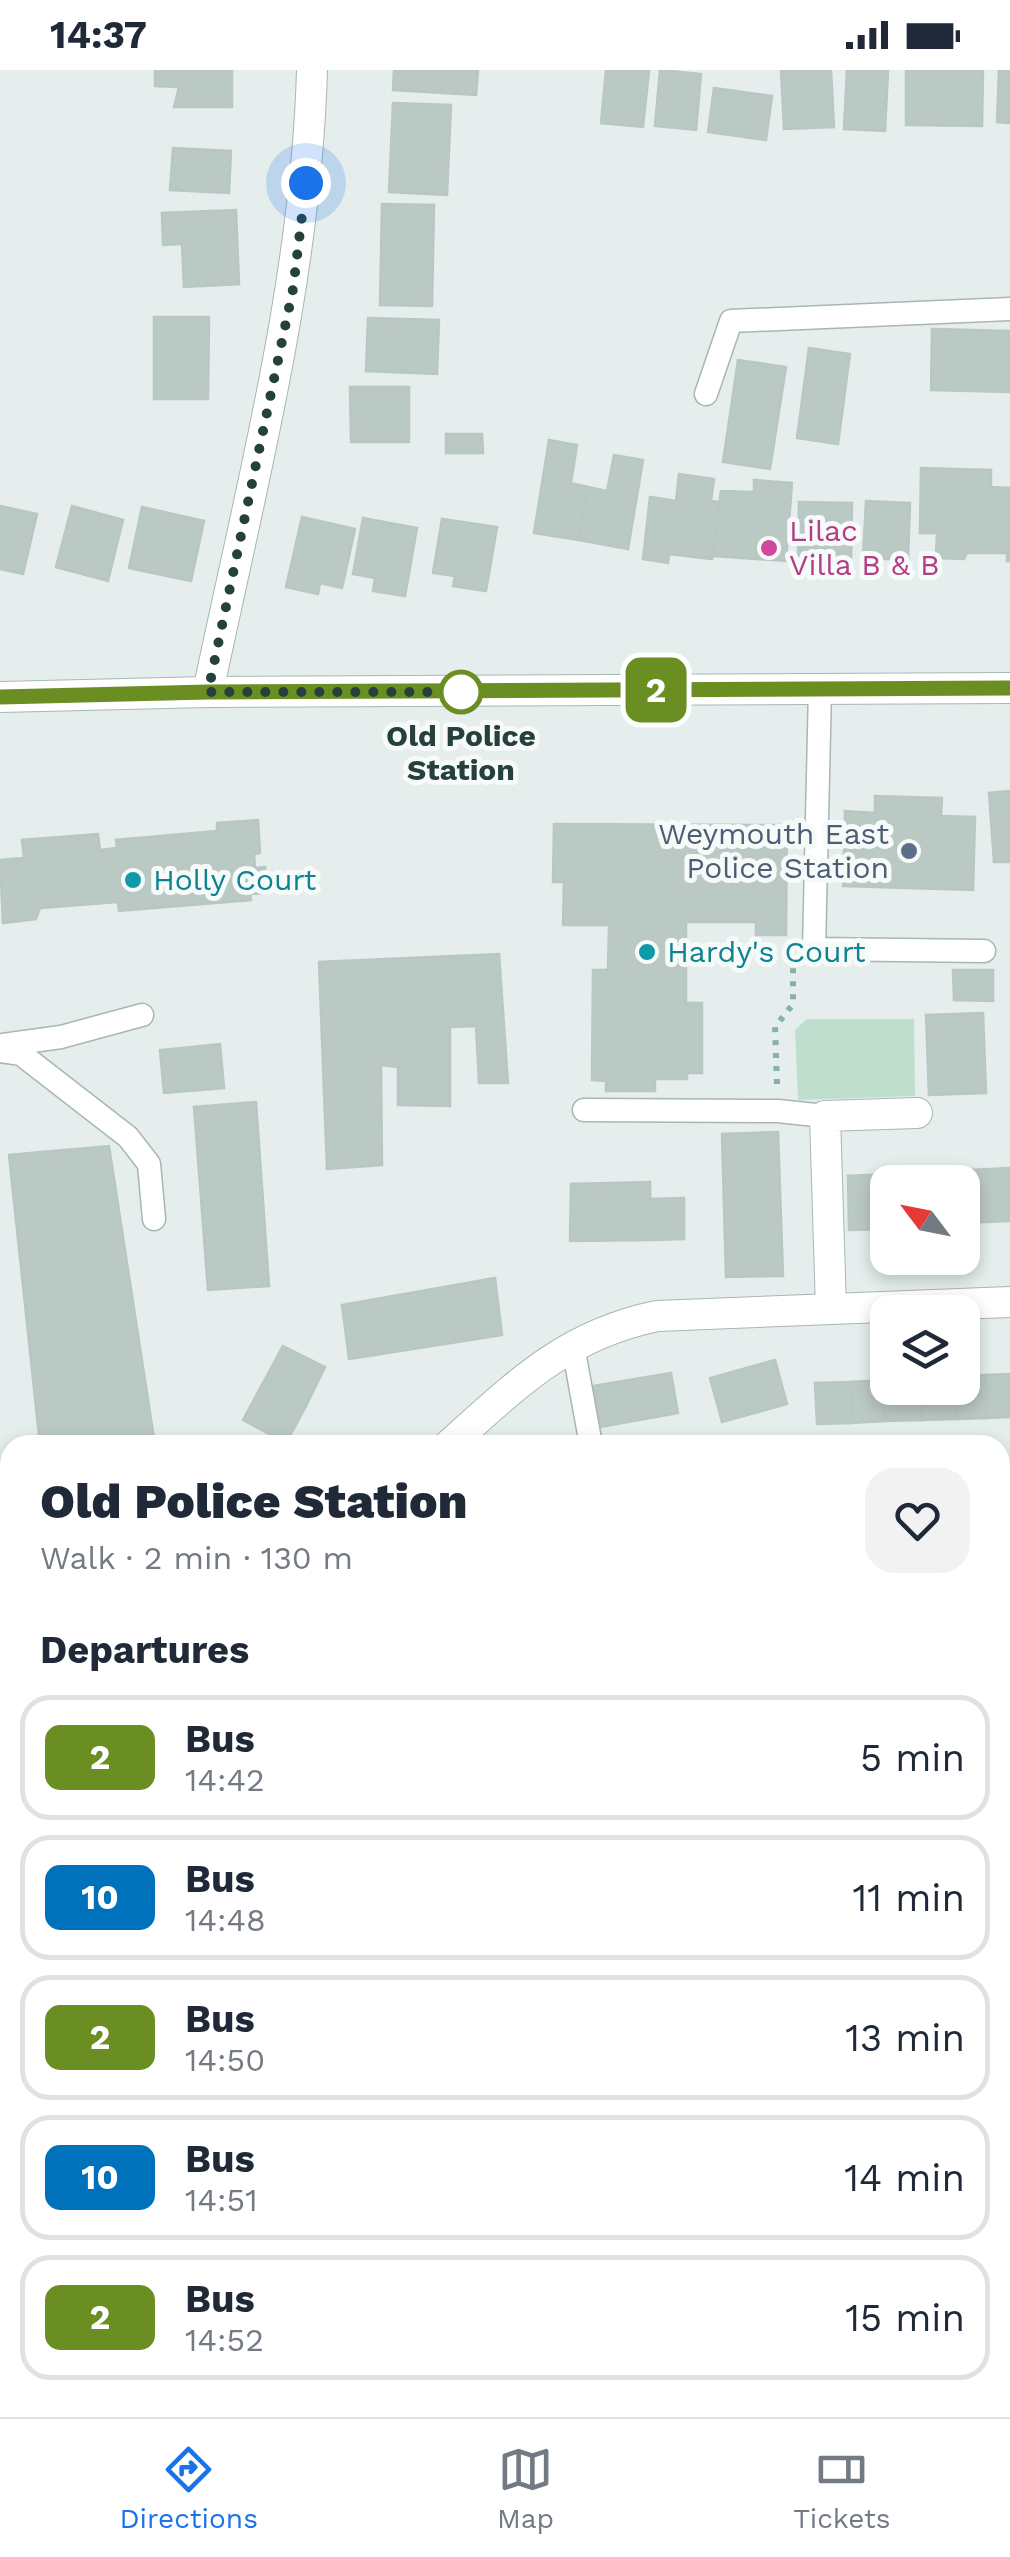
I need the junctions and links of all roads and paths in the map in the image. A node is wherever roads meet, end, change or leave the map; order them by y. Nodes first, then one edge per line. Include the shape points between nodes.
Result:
1 (312, 70) edge
2 (1010, 309) edge
3 (706, 394) dead end
4 (1010, 688) edge
5 (820, 689) junction
6 (208, 692) junction
7 (0, 697) edge
8 (984, 951) dead end
9 (142, 1014) dead end
10 (0, 1048) edge
11 (584, 1110) dead end
12 (917, 1113) dead end
13 (825, 1116) junction
14 (154, 1220) dead end
15 (1010, 1302) edge
16 (830, 1309) junction
17 (573, 1346) junction
18 (460, 1435) edge
19 (589, 1435) edge

1 - 6 street via 293,289
2 - 3 lane via 731,321
4 - 5 street
5 - 6 street
5 - 8 lane via 814,949
6 - 7 street
9 - 10 lane
10 - 14 lane via 22,1054 128,1137 149,1164
11 - 13 lane
12 - 13 street
13 - 16 street
15 - 16 street
16 - 17 street via 657,1316 621,1323
17 - 18 street via 532,1370
17 - 19 lane

